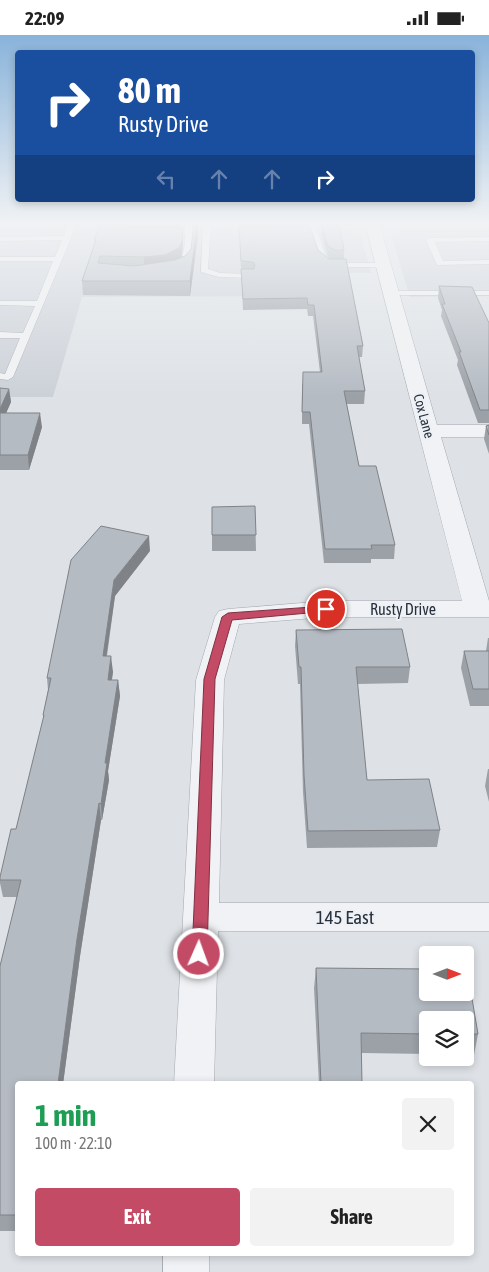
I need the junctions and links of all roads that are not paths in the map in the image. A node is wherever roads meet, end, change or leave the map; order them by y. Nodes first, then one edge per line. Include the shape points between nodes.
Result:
1 (49, 281) edge
2 (388, 281) edge
3 (392, 293) junction
4 (489, 293) edge
5 (0, 303) edge
6 (40, 303) junction
7 (0, 335) edge
8 (26, 335) junction
9 (0, 377) edge
10 (428, 431) junction
11 (489, 431) edge
12 (483, 609) edge
13 (201, 917) junction
14 (489, 917) edge
15 (194, 1081) edge
16 (186, 1256) edge
17 (186, 1272) edge

1 - 6 lane
2 - 3 street, Cox Lane
3 - 4 lane
3 - 10 street, Cox Lane
5 - 6 lane
6 - 8 lane
7 - 8 lane
8 - 9 lane via 8,377
10 - 11 street
10 - 12 street, Cox Lane
12 - 13 street, Rusty Drive via 326,609 228,617 210,679
13 - 14 street, 145 East
13 - 15 street
16 - 17 street

